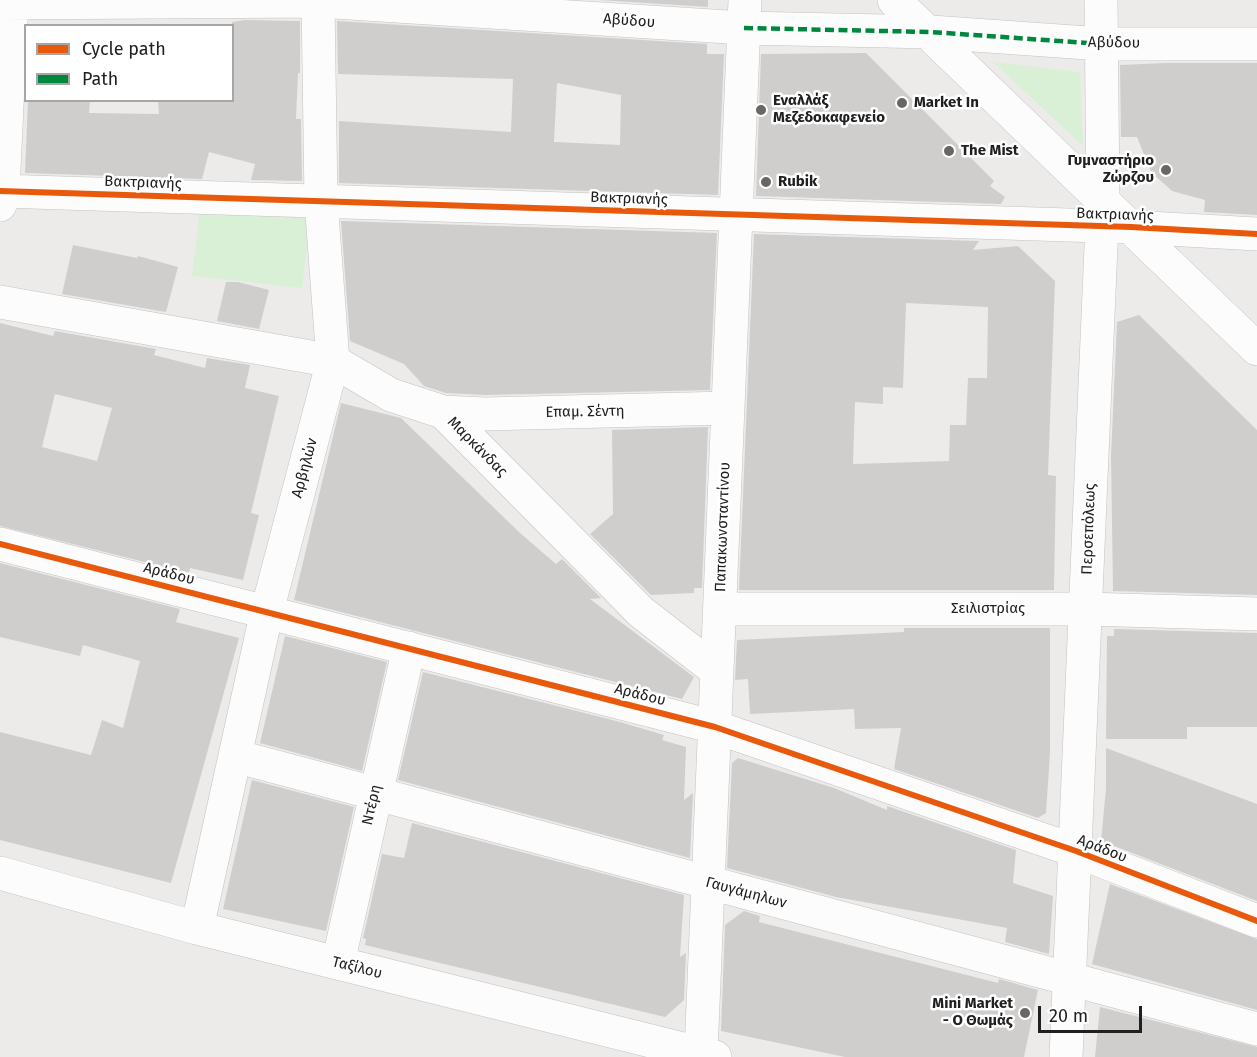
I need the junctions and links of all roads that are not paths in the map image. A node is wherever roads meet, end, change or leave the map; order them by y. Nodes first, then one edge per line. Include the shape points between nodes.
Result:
1 (318, 0) edge
2 (894, 0) edge
3 (1101, 0) edge
4 (8, 2) edge
5 (745, 14) edge
6 (930, 32) junction
7 (1102, 44) junction
8 (1257, 44) edge
9 (1, 195) edge
10 (321, 201) junction
11 (736, 215) junction
12 (1112, 218) junction
13 (1257, 234) edge
14 (0, 302) edge
15 (1257, 349) edge
16 (333, 361) junction
17 (728, 408) junction
18 (443, 412) junction
19 (0, 544) edge
20 (720, 609) junction
21 (1086, 609) junction
22 (267, 611) junction
23 (1257, 614) edge
24 (409, 648) junction
25 (717, 671) junction
26 (715, 727) junction
27 (235, 756) junction
28 (375, 793) junction
29 (1076, 851) junction
30 (0, 873) edge
31 (708, 883) junction
32 (1257, 921) edge
33 (197, 928) junction
34 (338, 963) junction
35 (1070, 977) junction
36 (1257, 1029) edge
37 (708, 1055) edge
38 (1066, 1057) edge

1 - 4 street, Αβύδου
1 - 5 street, Αβύδου
1 - 10 street, Αρβηλών
2 - 6 street
3 - 7 street, Περσεπόλεως
4 - 9 street
5 - 6 street, Αβύδου
5 - 11 street, Παπακωνσταντίνου
6 - 7 street, Αβύδου
6 - 12 street
7 - 8 street, Αβύδου
7 - 12 street, Περσεπόλεως
9 - 10 street, Βακτριανής
10 - 11 street, Βακτριανής
10 - 16 street, Αρβηλών
11 - 12 street, Βακτριανής
11 - 17 street, Παπακωνσταντίνου
12 - 13 street, Βακτριανής
12 - 15 street
12 - 21 street, Περσεπόλεως
14 - 16 street, Μαρκάνδας
16 - 18 street, Μαρκάνδας via 391,395
16 - 22 street, Αρβηλών
17 - 18 street, Επαμ. Σέντη
17 - 20 street, Παπακωνσταντίνου
18 - 25 street, Μαρκάνδας via 641,612
19 - 22 street, Αράδου
20 - 21 street, Σειλιστρίας
20 - 25 street, Παπακωνσταντίνου
21 - 23 street, Σειλιστρίας
21 - 29 street, Περσεπόλεως
22 - 24 street, Αράδου
22 - 27 street, Αρβηλών
24 - 26 street, Αράδου
24 - 28 street, Ντέρη
25 - 26 street, Παπακωνσταντίνου
26 - 29 street, Αράδου
26 - 31 street, Παπακωνσταντίνου
27 - 28 street, Γαυγάμηλων
27 - 33 street, Αρβηλών
28 - 31 street, Γαυγάμηλων
28 - 34 street, Ντέρη
29 - 32 street, Αράδου
29 - 35 street, Περσεπόλεως
30 - 33 street, Ταξίλου
31 - 35 street, Γαυγάμηλων
31 - 37 street, Παπακωνσταντίνου
33 - 34 street, Ταξίλου
34 - 37 street, Ταξίλου
35 - 36 street, Γαυγάμηλων
35 - 38 street, Περσεπόλεως

